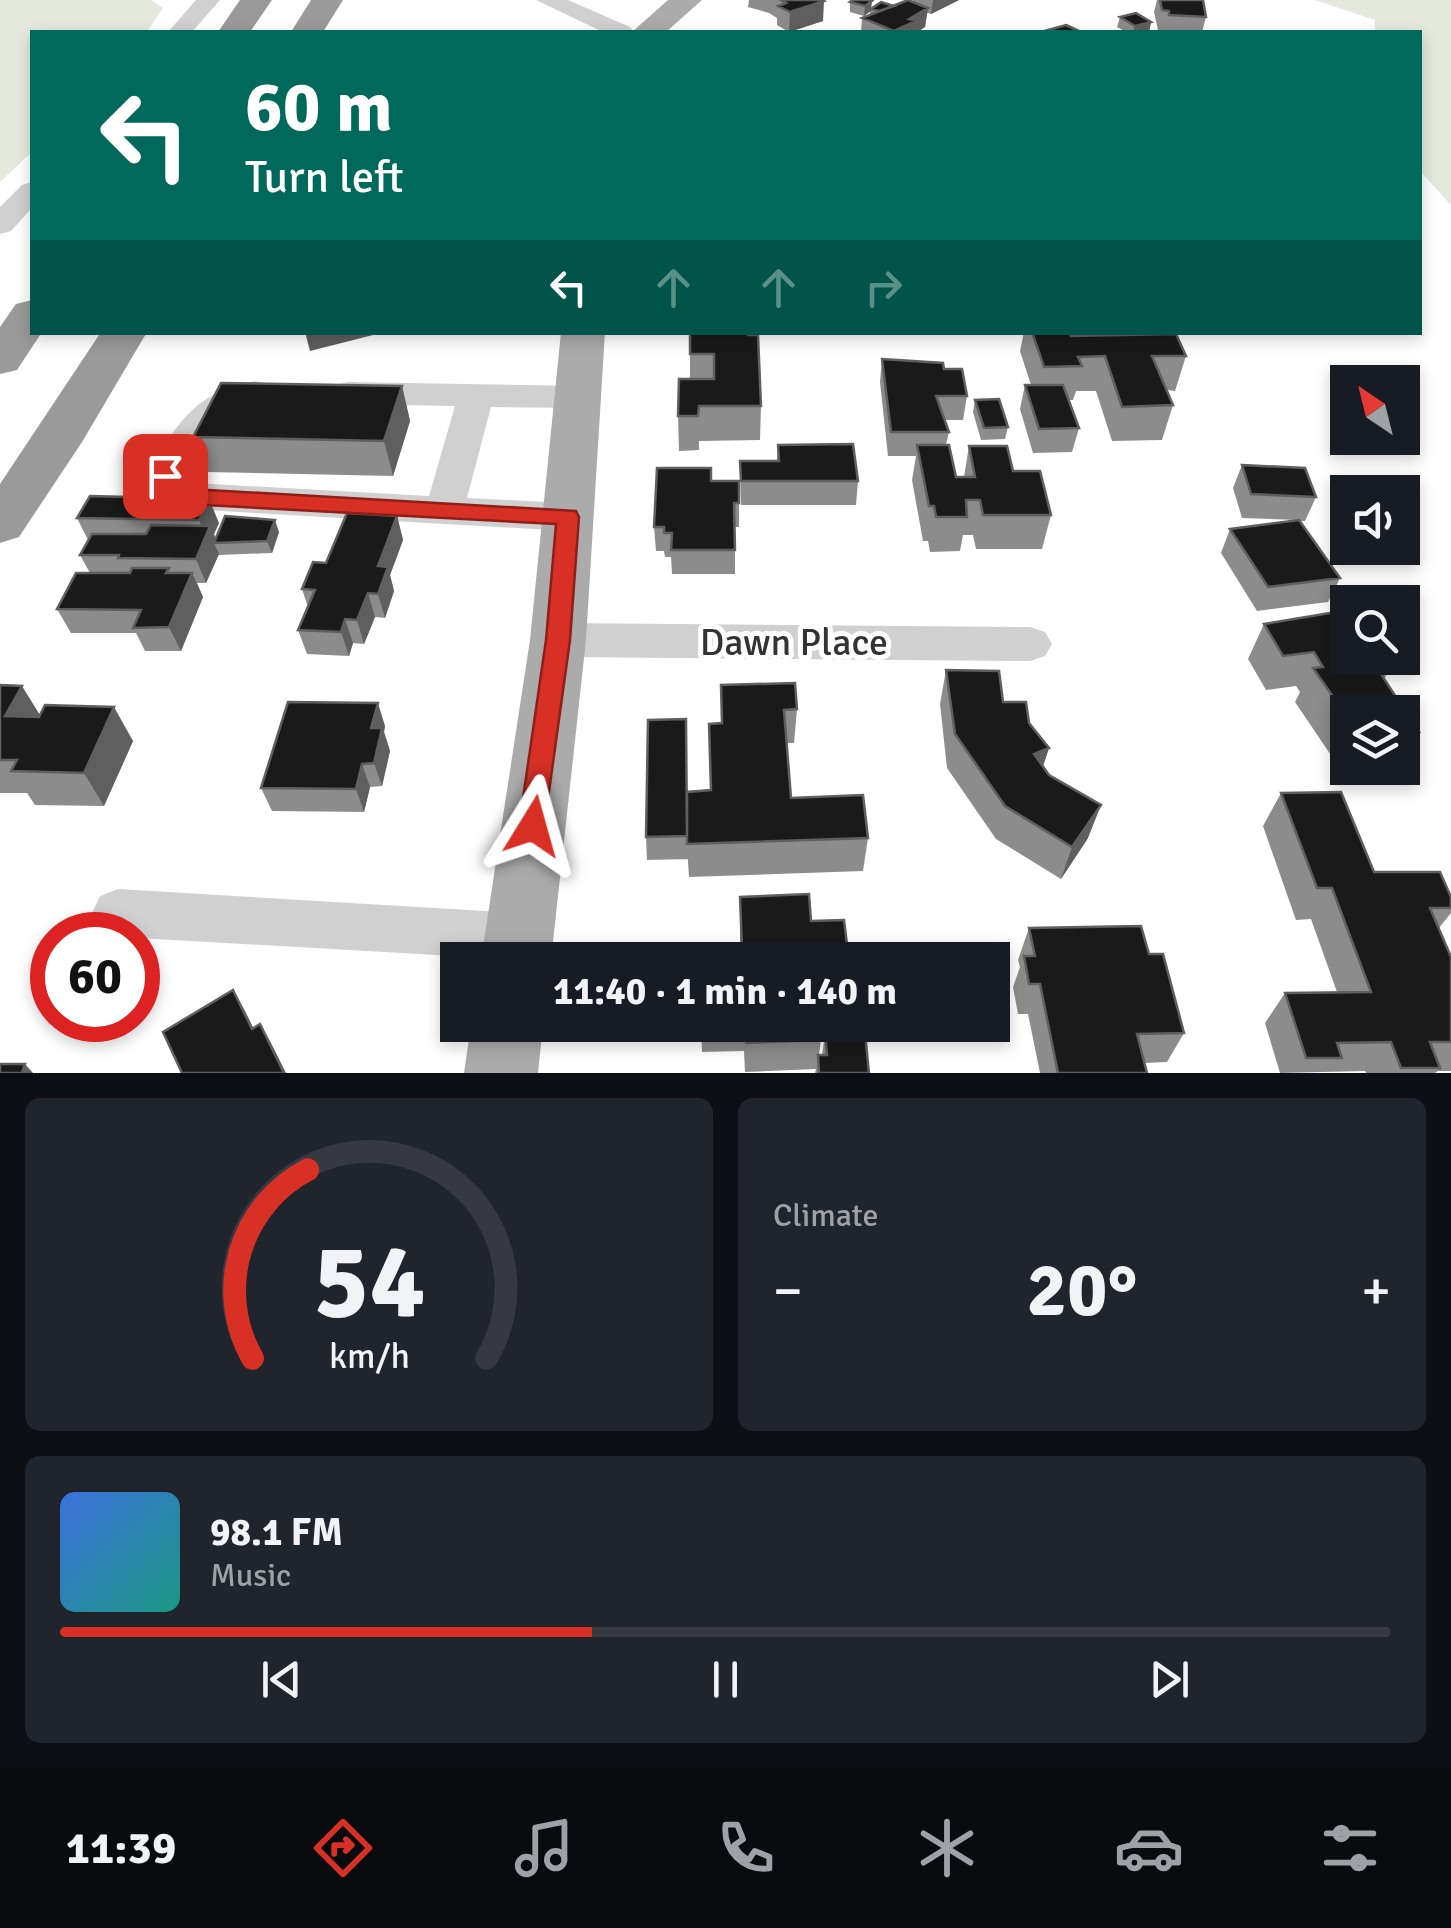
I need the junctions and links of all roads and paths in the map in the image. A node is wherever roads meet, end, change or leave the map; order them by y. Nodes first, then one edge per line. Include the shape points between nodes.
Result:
1 (208, 0) edge
2 (256, 0) edge
3 (327, 0) edge
4 (548, 0) edge
5 (687, 0) edge
6 (182, 30) edge
7 (235, 30) edge
8 (309, 30) edge
9 (617, 30) edge
10 (650, 30) edge
11 (30, 193) edge
12 (0, 226) edge
13 (30, 317) edge
14 (122, 335) edge
15 (583, 335) edge
16 (0, 360) edge
17 (476, 395) junction
18 (578, 396) junction
19 (444, 510) junction
20 (568, 517) junction
21 (0, 524) edge
22 (558, 640) junction
23 (1030, 644) dead end
24 (160, 917) edge
25 (440, 942) edge
26 (518, 942) edge
27 (505, 1042) edge
28 (501, 1073) edge

1 - 6 street
2 - 7 highway
3 - 8 highway
4 - 9 street
5 - 10 main road
11 - 12 street
13 - 16 highway
14 - 21 highway
15 - 18 main road
17 - 18 street
17 - 19 street
17 - 19 street via 259,392 223,399 207,410 165,476 165,484 186,496
18 - 20 main road
19 - 20 street
20 - 22 main road
22 - 23 street, Dawn Place
22 - 26 main road
24 - 25 street
27 - 28 main road

